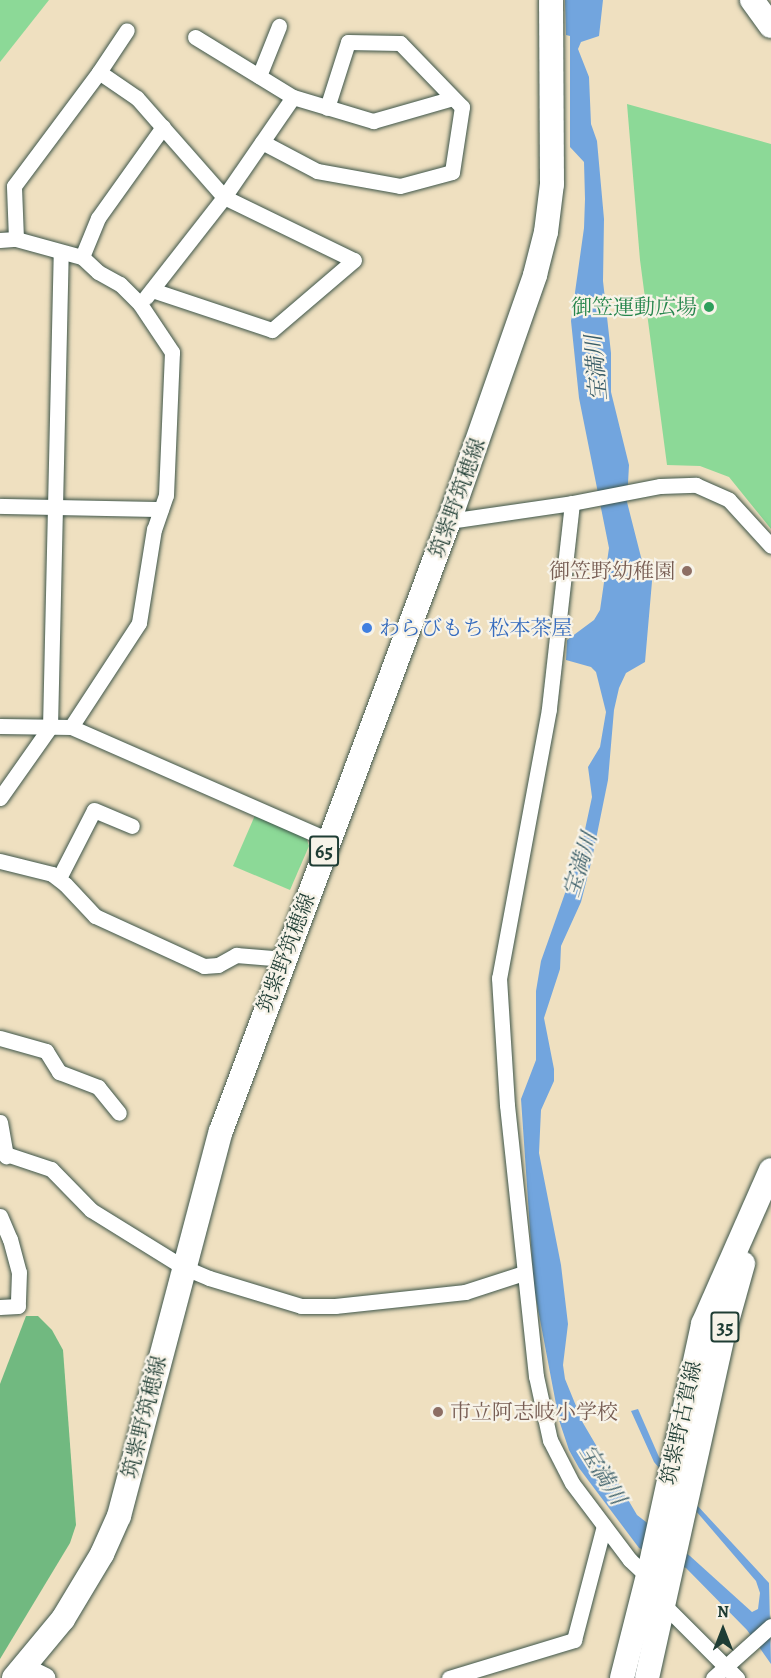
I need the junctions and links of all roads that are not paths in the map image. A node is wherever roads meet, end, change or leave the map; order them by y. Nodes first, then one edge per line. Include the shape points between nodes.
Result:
1 (551, 0) edge
2 (752, 0) edge
3 (279, 26) dead end
4 (771, 26) edge
5 (127, 30) dead end
6 (195, 37) dead end
7 (99, 72) junction
8 (259, 76) junction
9 (293, 97) junction
10 (453, 98) junction
11 (327, 108) junction
12 (163, 127) junction
13 (262, 142) junction
14 (224, 197) junction
15 (16, 239) junction
16 (0, 240) edge
17 (61, 252) junction
18 (82, 257) junction
19 (152, 290) junction
20 (140, 304) junction
21 (579, 501) junction
22 (0, 506) edge
23 (54, 506) junction
24 (161, 509) junction
25 (449, 520) junction
26 (771, 546) edge
27 (0, 726) edge
28 (50, 727) junction
29 (71, 727) junction
30 (0, 798) edge
31 (132, 826) dead end
32 (328, 840) junction
33 (0, 861) edge
34 (59, 878) junction
35 (285, 960) junction
36 (0, 1038) edge
37 (119, 1113) dead end
38 (0, 1122) edge
39 (3, 1154) edge
40 (769, 1174) edge
41 (0, 1216) edge
42 (183, 1267) junction
43 (524, 1274) junction
44 (0, 1307) edge
45 (604, 1526) junction
46 (656, 1571) junction
47 (665, 1606) junction
48 (771, 1626) edge
49 (729, 1664) junction
50 (18, 1673) edge
51 (46, 1678) edge
52 (449, 1678) edge
53 (622, 1678) edge
54 (647, 1678) edge
55 (713, 1678) edge
56 (737, 1678) edge

1 - 25 main road, 筑紫野筑穂線 / 65 via 552,184 546,232 535,275
2 - 4 main road
3 - 8 street
5 - 7 street
6 - 8 street
7 - 12 street via 137,98
7 - 15 street via 14,186
8 - 9 street
9 - 11 street
9 - 13 street
10 - 11 street via 373,121
10 - 11 street via 400,43 348,42
10 - 13 street via 462,107 452,172 400,186 317,171
12 - 14 street
12 - 18 street via 98,219
13 - 14 street
14 - 19 street
14 - 19 street via 354,260 272,330
15 - 16 street
15 - 17 street
17 - 18 street
17 - 23 street
18 - 20 street
19 - 20 street
20 - 24 street via 172,352 166,495
21 - 25 street
21 - 26 street via 660,486 696,485 729,500
21 - 43 street via 549,709 499,978
22 - 23 street
23 - 24 street
23 - 28 street
24 - 29 street via 154,529 140,623
25 - 32 main road, 筑紫野筑穂線 / 65
27 - 28 street
28 - 29 street
28 - 30 street
29 - 32 street
31 - 34 street via 94,810
32 - 35 main road, 筑紫野筑穂線 / 65
33 - 34 street
34 - 35 street via 95,916 204,966 236,956
35 - 42 main road, 筑紫野筑穂線 / 65 via 221,1131
36 - 37 street via 46,1051 59,1072 98,1087
38 - 39 street
39 - 42 street via 51,1169 91,1209
40 - 46 main road, 筑紫野古賀線 / 35 via 704,1324 683,1408 682,1471
41 - 44 street via 19,1272 18,1306
42 - 43 street via 301,1306 465,1292
42 - 50 main road, 筑紫野筑穂線 / 65 via 119,1516 102,1554 63,1619
43 - 45 street via 536,1376 550,1440 572,1483
45 - 46 street via 630,1560
45 - 52 street via 574,1640
46 - 47 main road, 筑紫野古賀線 / 35
46 - 53 main road, 筑紫野古賀線 / 35
47 - 49 street
47 - 54 main road, 筑紫野古賀線 / 35
48 - 49 street
49 - 55 street
49 - 56 street
50 - 51 street

